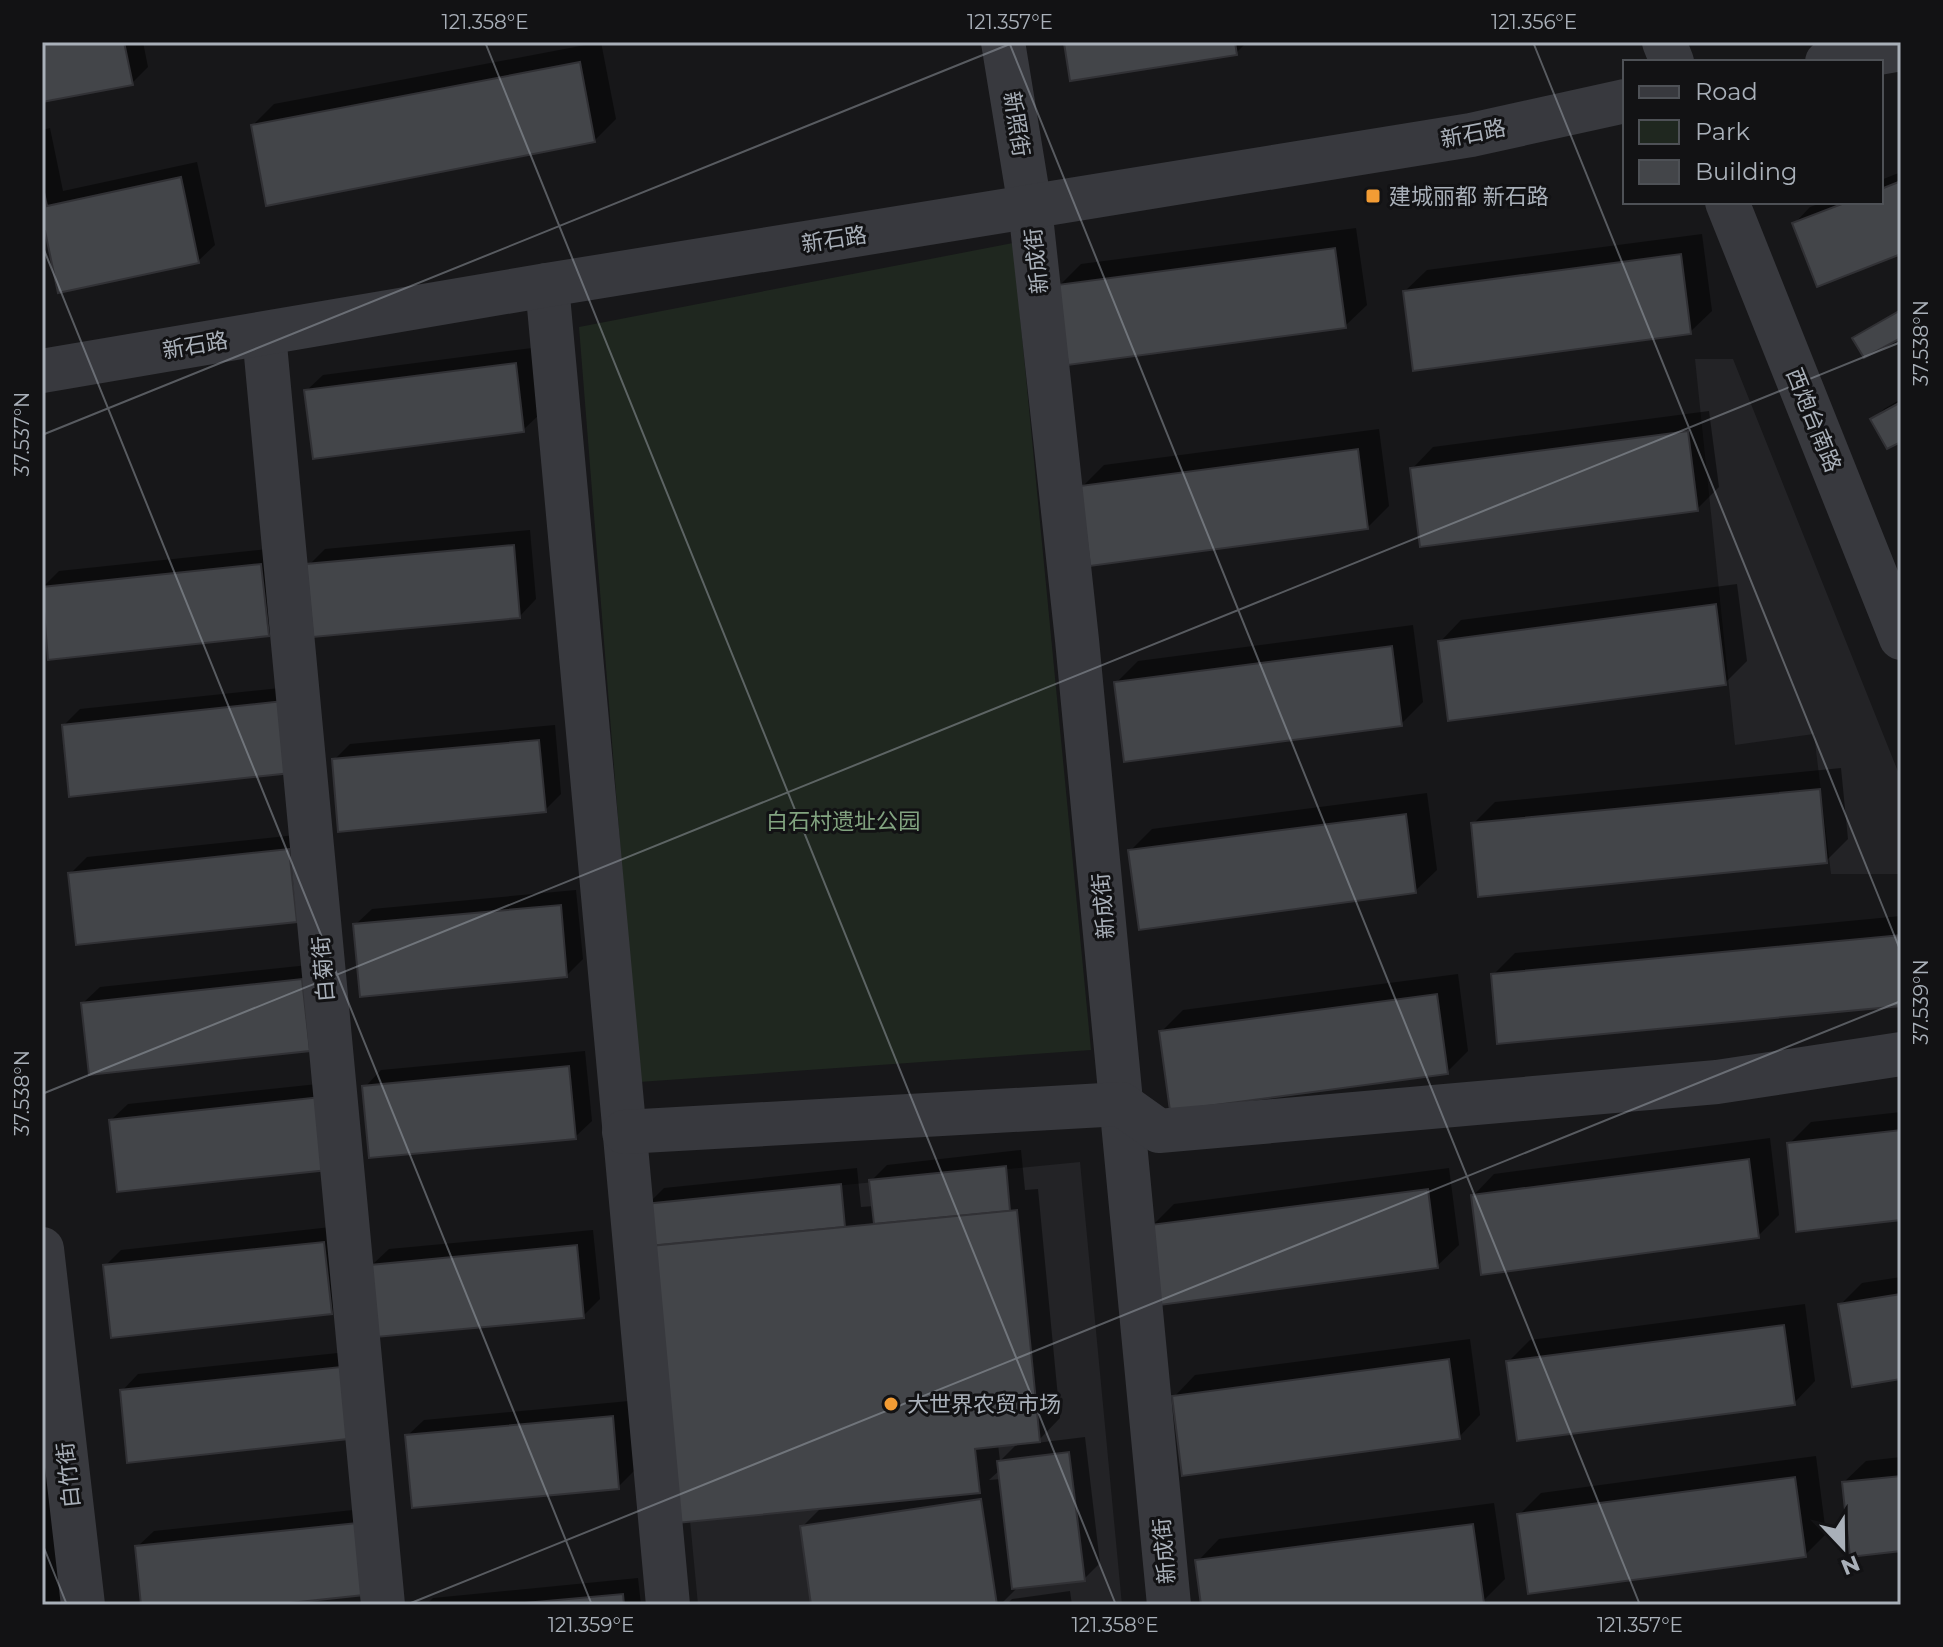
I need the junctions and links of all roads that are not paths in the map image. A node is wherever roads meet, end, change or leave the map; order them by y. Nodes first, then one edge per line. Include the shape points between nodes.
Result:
1 (1003, 42) edge
2 (1901, 49) edge
3 (1838, 60) edge
4 (1623, 101) edge
5 (1728, 204) edge
6 (1030, 207) junction
7 (547, 285) junction
8 (264, 334) junction
9 (42, 371) edge
10 (1901, 638) edge
11 (1901, 1054) edge
12 (1121, 1104) junction
13 (624, 1132) junction
14 (42, 1249) edge
15 (83, 1605) edge
16 (383, 1605) edge
17 (668, 1605) edge
18 (1169, 1605) edge

1 - 6 street, 新照街
2 - 3 street
4 - 6 street, 新石路 via 1471,135
5 - 10 street, 西炮台南路
6 - 7 street, 新石路
6 - 12 street, 新成街
7 - 8 street, 新石路
7 - 13 street
8 - 9 street, 新石路
8 - 16 street, 白菊街
11 - 12 street via 1717,1082 1159,1131
12 - 13 street
12 - 18 street, 新成街
13 - 17 street
14 - 15 street, 白竹街

